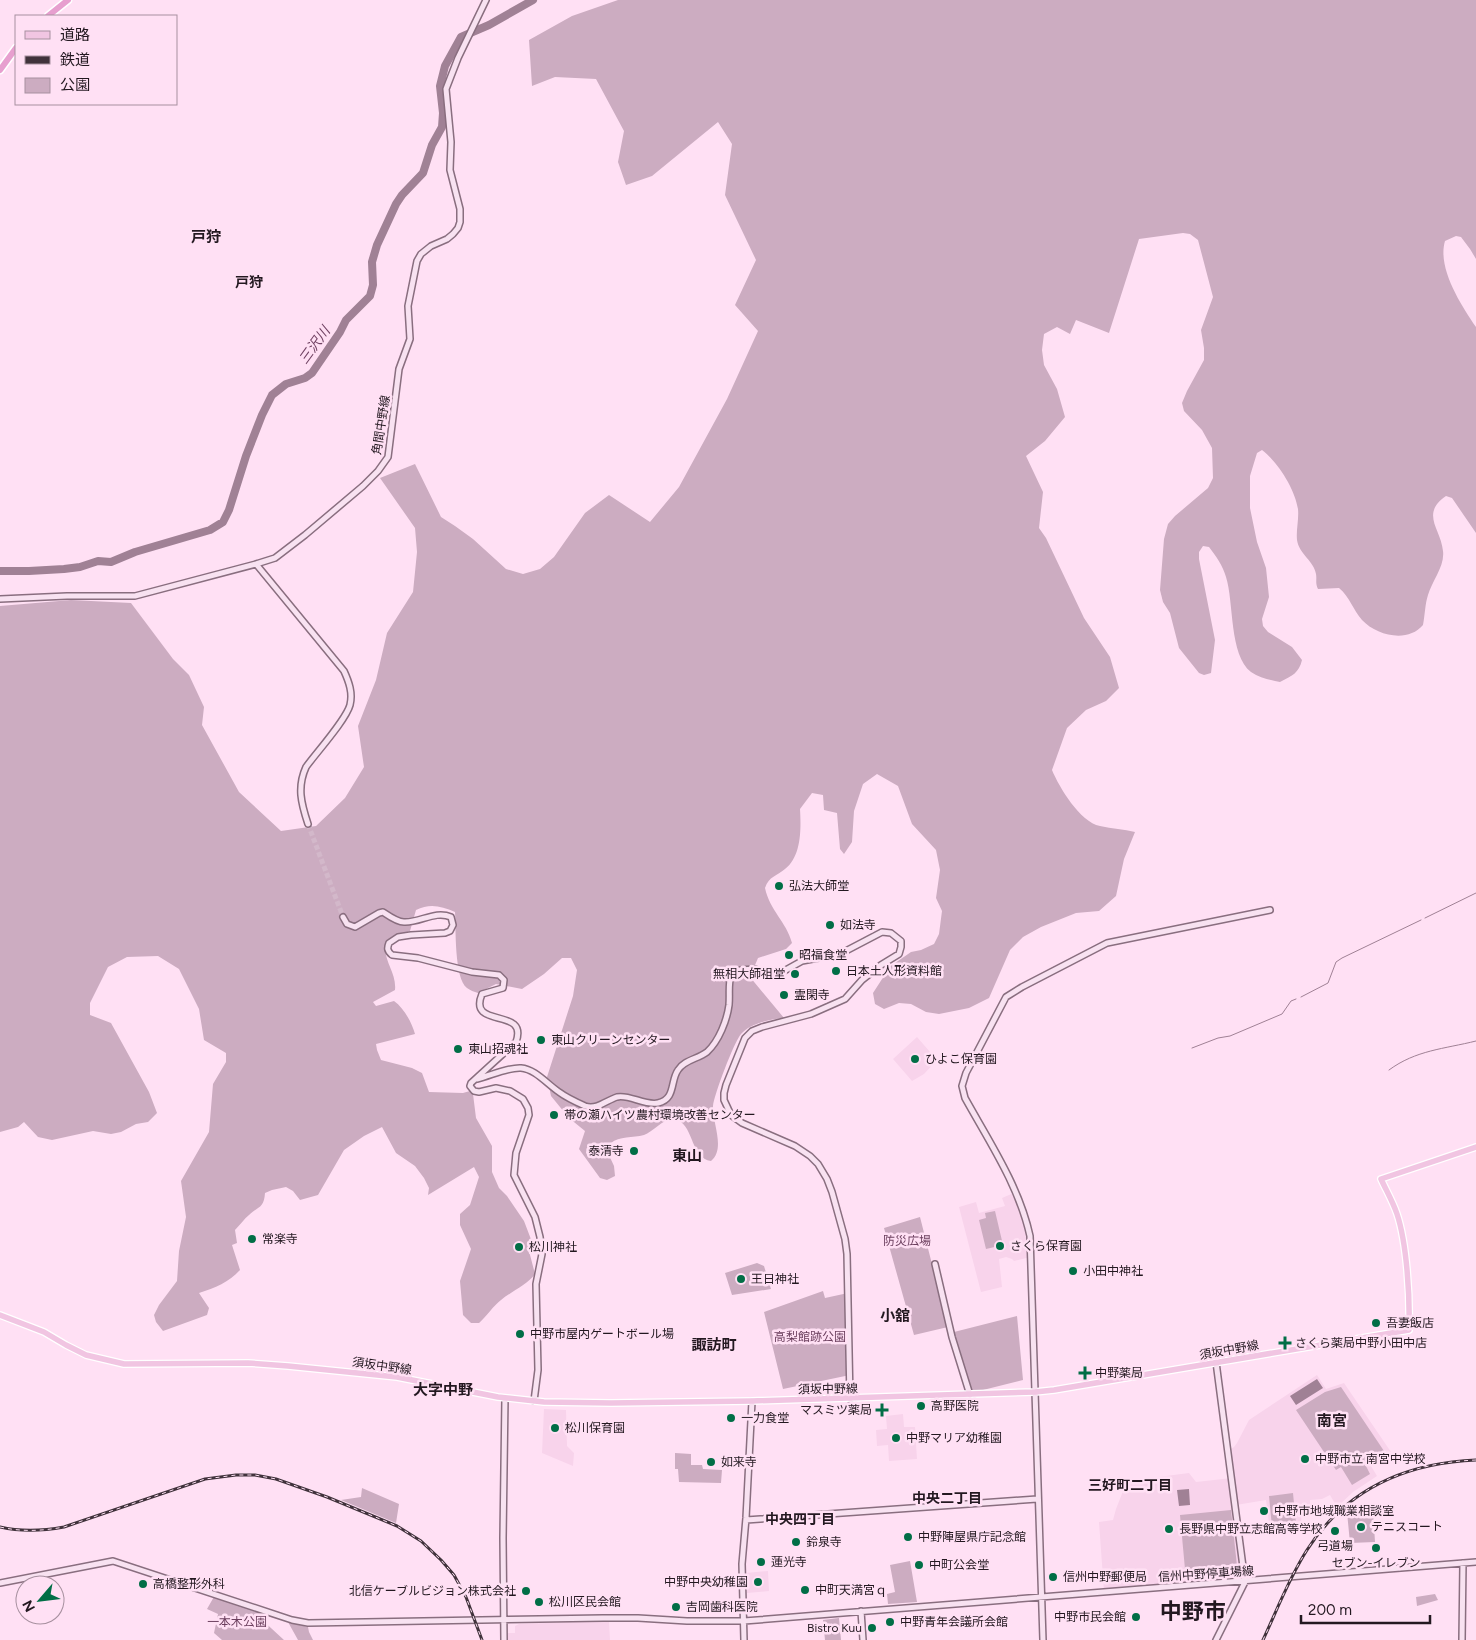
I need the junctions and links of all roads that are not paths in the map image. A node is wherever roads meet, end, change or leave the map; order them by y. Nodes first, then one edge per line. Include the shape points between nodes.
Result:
1 (68, 0) edge
2 (486, 0) edge
3 (49, 15) edge
4 (15, 49) edge
5 (0, 70) edge
6 (256, 564) junction
7 (0, 599) edge
8 (308, 824) tunnel mouth
9 (1270, 910) dead end
10 (343, 917) dead end
11 (476, 1078) junction
12 (1476, 1146) edge
13 (935, 1264) dead end
14 (0, 1315) edge
15 (1216, 1362) junction
16 (1035, 1392) junction
17 (970, 1395) junction
18 (504, 1398) junction
19 (850, 1399) junction
20 (534, 1401) junction
21 (752, 1401) junction
22 (1038, 1498) junction
23 (746, 1520) junction
24 (1476, 1562) edge
25 (1462, 1563) junction
26 (1245, 1582) junction
27 (0, 1583) edge
28 (1042, 1596) junction
29 (861, 1611) junction
30 (504, 1620) junction
31 (744, 1621) junction
32 (504, 1640) edge
33 (744, 1640) edge
34 (864, 1640) edge
35 (1043, 1640) edge
36 (1216, 1640) edge
37 (1462, 1640) edge

1 - 3 highway
2 - 6 street, 角間中野線 via 446,89 450,170 460,222 453,234 431,246 417,261 408,306 410,339 399,369 388,457 363,486 305,535 275,558
4 - 5 highway
6 - 7 street, 角間中野線 via 134,596
6 - 8 street via 344,671 349,682 348,712 302,775 301,803
9 - 16 street via 1107,943 1038,978 1006,997 966,1072 962,1086 965,1098 1004,1169 1025,1216 1030,1236
10 - 11 street via 347,924 355,927 383,912 404,923 435,915 451,916 453,925 450,931 398,938 389,943 389,952 502,976 503,988 482,994 480,1006 493,1018 514,1024 518,1035 516,1042
11 - 19 street via 521,1068 531,1070 569,1099 587,1106 597,1106 618,1097 649,1104 664,1101 673,1090 678,1069 707,1052 717,1039 726,1020 728,986 732,975 740,970 755,969 775,976 802,961 840,954 882,932 898,936 901,941 899,954 862,980 845,999 811,1014 752,1031 745,1038 724,1093 731,1115 803,1150 818,1164 827,1179 847,1254
11 - 20 street via 470,1086 474,1091 496,1088 510,1091 523,1099 528,1108 529,1115 516,1153 514,1175 535,1217 542,1254 536,1284 538,1370
12 - 15 main road, 須坂中野線 via 1380,1179 1401,1229 1409,1330
13 - 17 street
14 - 18 main road, 須坂中野線 via 44,1332 86,1354 124,1364 248,1363 288,1366 397,1377
15 - 16 main road, 須坂中野線
15 - 26 street
16 - 17 main road, 須坂中野線
16 - 22 street
17 - 19 main road, 須坂中野線
18 - 20 main road, 須坂中野線
18 - 30 street
19 - 21 main road, 須坂中野線
20 - 21 main road, 須坂中野線 via 611,1404
21 - 23 street
22 - 23 street
22 - 28 street
23 - 31 street via 742,1564
24 - 25 street, 信州中野停車場線
25 - 26 street, 信州中野停車場線
25 - 37 street
26 - 28 street, 信州中野停車場線
26 - 36 street
27 - 30 street, 信州中野停車場線 via 113,1561 308,1623
28 - 29 street, 信州中野停車場線
28 - 35 street
29 - 31 street, 信州中野停車場線
29 - 34 street
30 - 31 street, 信州中野停車場線 via 638,1618
30 - 32 street
31 - 33 street

